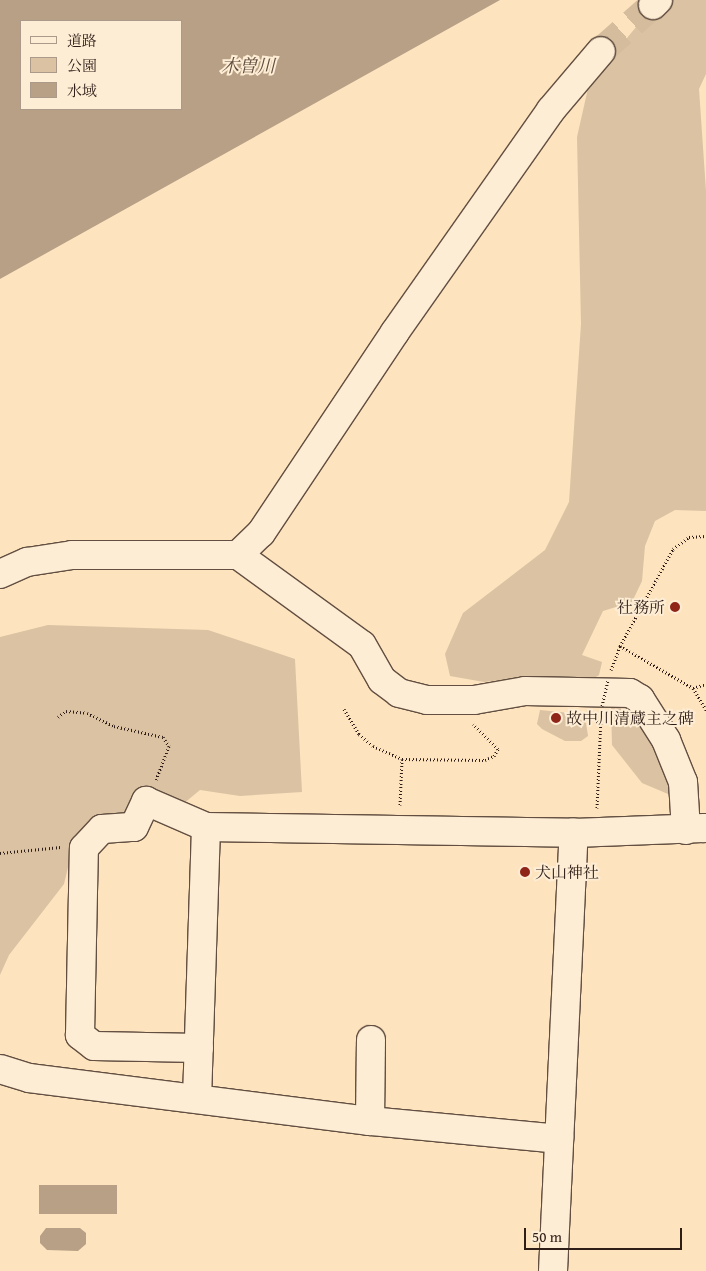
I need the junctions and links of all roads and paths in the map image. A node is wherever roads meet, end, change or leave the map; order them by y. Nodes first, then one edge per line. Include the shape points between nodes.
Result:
1 (602, 51) tunnel mouth
2 (706, 536) edge
3 (238, 555) junction
4 (0, 574) edge
5 (620, 646) junction
6 (706, 684) edge
7 (693, 688) junction
8 (344, 709) dead end
9 (706, 710) edge
10 (58, 717) dead end
11 (472, 723) dead end
12 (402, 759) junction
13 (146, 801) junction
14 (400, 805) dead end
15 (596, 808) dead end
16 (206, 827) junction
17 (696, 829) edge
18 (574, 833) junction
19 (84, 848) junction
20 (0, 853) edge
21 (371, 1040) dead end
22 (199, 1048) junction
23 (0, 1069) edge
24 (197, 1099) junction
25 (370, 1121) junction
26 (559, 1139) junction
27 (553, 1271) edge

1 - 3 street via 551,110 395,332 261,533
2 - 5 path via 689,537 673,549
3 - 4 street via 51,557 27,562
3 - 17 street via 362,644 382,680 399,693 427,700 474,700 525,691 630,693 640,699 673,756
5 - 7 path
5 - 15 path, bridge via 602,706
6 - 7 path
7 - 9 path
8 - 12 path via 359,734 373,746
10 - 13 path via 66,711 82,712 114,726 163,737 169,746 168,757
11 - 12 path via 498,749 494,756 485,760
12 - 14 path
13 - 16 street
13 - 19 street via 134,826 102,829
16 - 18 street
16 - 22 street
17 - 18 street
18 - 26 street
19 - 20 path
19 - 22 street via 80,1035 94,1046
21 - 25 street
22 - 24 street
23 - 24 street via 29,1078
24 - 25 street
25 - 26 street
26 - 27 street

